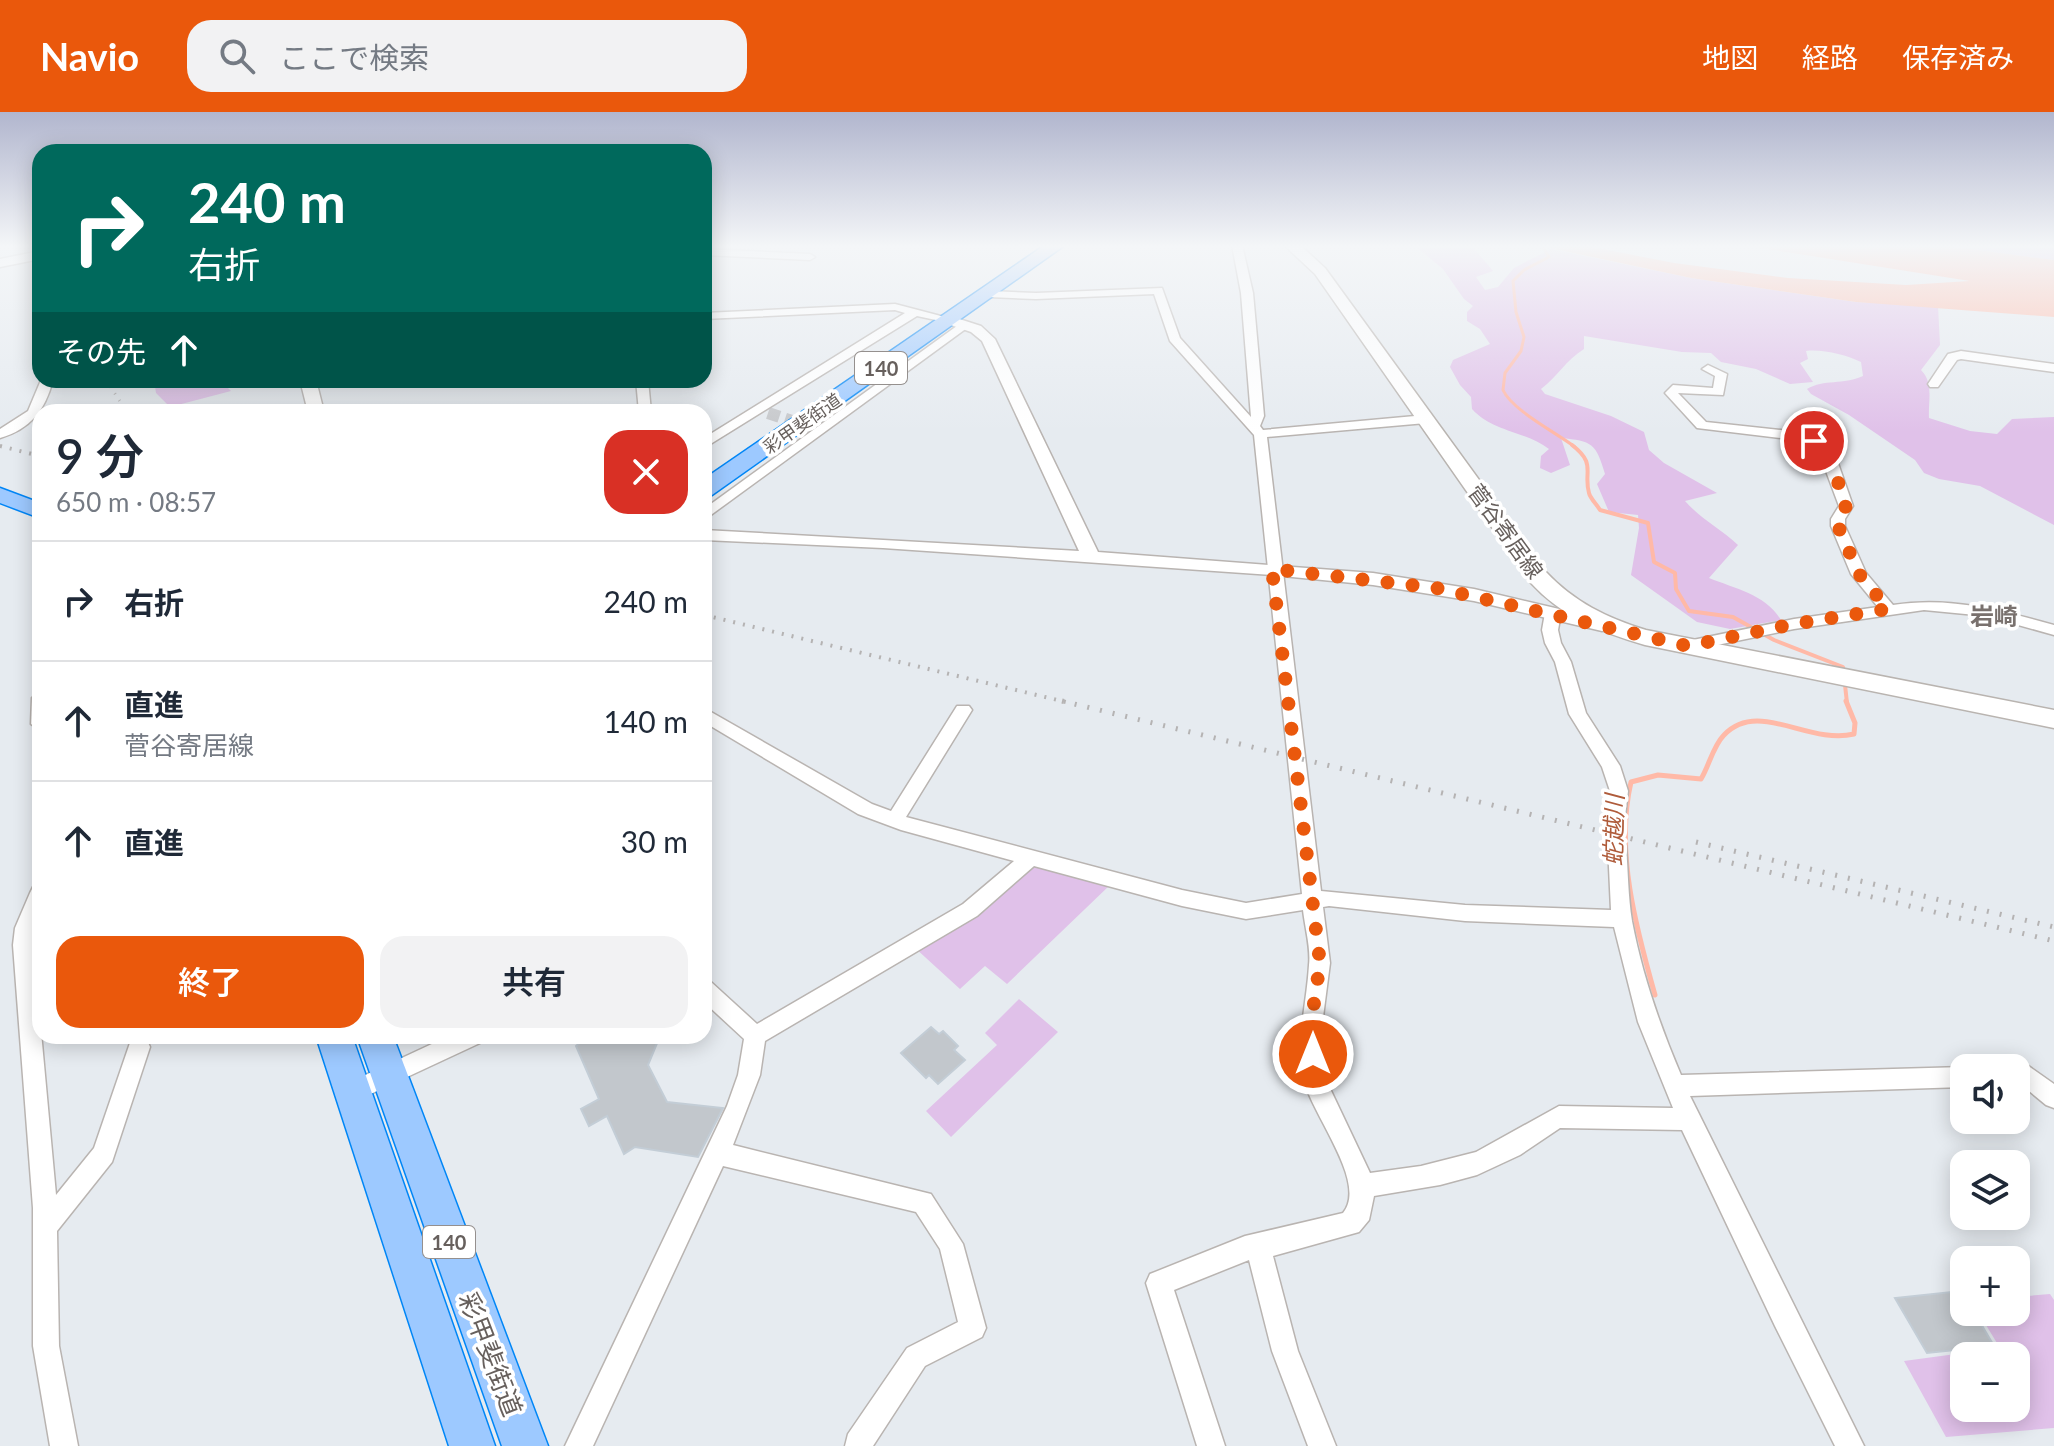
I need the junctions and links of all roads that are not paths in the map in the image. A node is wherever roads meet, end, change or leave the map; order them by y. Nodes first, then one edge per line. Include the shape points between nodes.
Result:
1 (890, 307) edge
2 (896, 307) edge
3 (929, 307) edge
4 (974, 307) edge
5 (1164, 307) edge
6 (1248, 307) edge
7 (1346, 307) edge
8 (921, 312) junction
9 (712, 316) edge
10 (958, 322) junction
11 (2054, 368) edge
12 (1708, 369) dead end
13 (1934, 384) dead end
14 (32, 413) edge
15 (1426, 419) junction
16 (1257, 430) junction
17 (0, 434) edge
18 (712, 440) edge
19 (712, 459) edge
20 (712, 485) edge
21 (0, 495) edge
22 (32, 508) edge
23 (712, 510) edge
24 (712, 535) edge
25 (1091, 557) junction
26 (1272, 569) junction
27 (1888, 609) junction
28 (1553, 613) junction
29 (1602, 625) junction
30 (2054, 630) edge
31 (1688, 646) junction
32 (963, 710) dead end
33 (712, 719) edge
34 (2054, 719) edge
35 (1618, 812) dead end
36 (895, 820) junction
37 (1617, 846) dead end
38 (1029, 859) junction
39 (1314, 899) junction
40 (32, 912) edge
41 (1622, 919) junction
42 (712, 996) edge
43 (755, 1036) junction
44 (340, 1044) edge
45 (374, 1044) edge
46 (454, 1044) edge
47 (139, 1047) dead end
48 (1950, 1077) edge
49 (2030, 1078) edge
50 (371, 1082) junction
51 (1675, 1086) junction
52 (2054, 1098) edge
53 (1689, 1119) junction
54 (717, 1153) junction
55 (1363, 1185) junction
56 (45, 1227) junction
57 (1258, 1247) junction
58 (858, 1444) edge
59 (64, 1446) edge
60 (472, 1446) edge
61 (525, 1446) edge
62 (579, 1446) edge
63 (1211, 1446) edge
64 (1322, 1446) edge
65 (1850, 1446) edge

1 - 9 street
2 - 8 street
3 - 8 highway, 彩甲斐街道 / 140
4 - 10 highway, 彩甲斐街道 / 140
5 - 16 street via 1174,339
6 - 16 street
7 - 15 main road, 菅谷寄居線
8 - 10 street
8 - 18 street
8 - 19 highway, 彩甲斐街道 / 140
10 - 20 highway, 彩甲斐街道 / 140
10 - 23 street
10 - 25 street via 988,339
11 - 13 street via 1961,355 1952,357
12 - 27 street via 1721,374 1719,392 1671,393 1702,425 1781,434 1827,449 1846,506 1838,526 1859,574
14 - 17 street
15 - 16 street
15 - 29 main road, 菅谷寄居線 via 1549,591
16 - 26 street
21 - 22 highway
24 - 25 street
25 - 26 street
26 - 28 street via 1436,588
26 - 39 street
27 - 30 street via 1965,608
27 - 31 street
28 - 29 street
28 - 35 street via 1553,643 1578,714 1611,766 1619,791
29 - 31 main road, 菅谷寄居線
31 - 34 main road, 菅谷寄居線
32 - 36 street
33 - 36 street via 865,809
36 - 38 street
37 - 41 street
38 - 39 street via 1246,911
38 - 43 street via 970,910
39 - 41 street via 1465,913
39 - 55 street via 1320,963 1312,1017 1314,1078
40 - 56 street via 23,945
41 - 51 street via 1651,1025
42 - 43 street
43 - 54 street via 749,1075
44 - 50 highway, 彩甲斐街道 / 140
45 - 50 highway, 彩甲斐街道 / 140
46 - 50 street
47 - 56 street via 104,1154
48 - 51 street
49 - 52 street
50 - 60 highway, 彩甲斐街道 / 140
50 - 61 highway, 彩甲斐街道 / 140
51 - 53 street
53 - 55 street via 1559,1117 1512,1147 1448,1173
53 - 65 street
54 - 58 street via 923,1202 951,1244 973,1328 916,1357
54 - 62 street
55 - 57 street via 1360,1211 1350,1223
56 - 59 street via 46,1346
57 - 63 street via 1159,1283
57 - 64 street via 1285,1351

